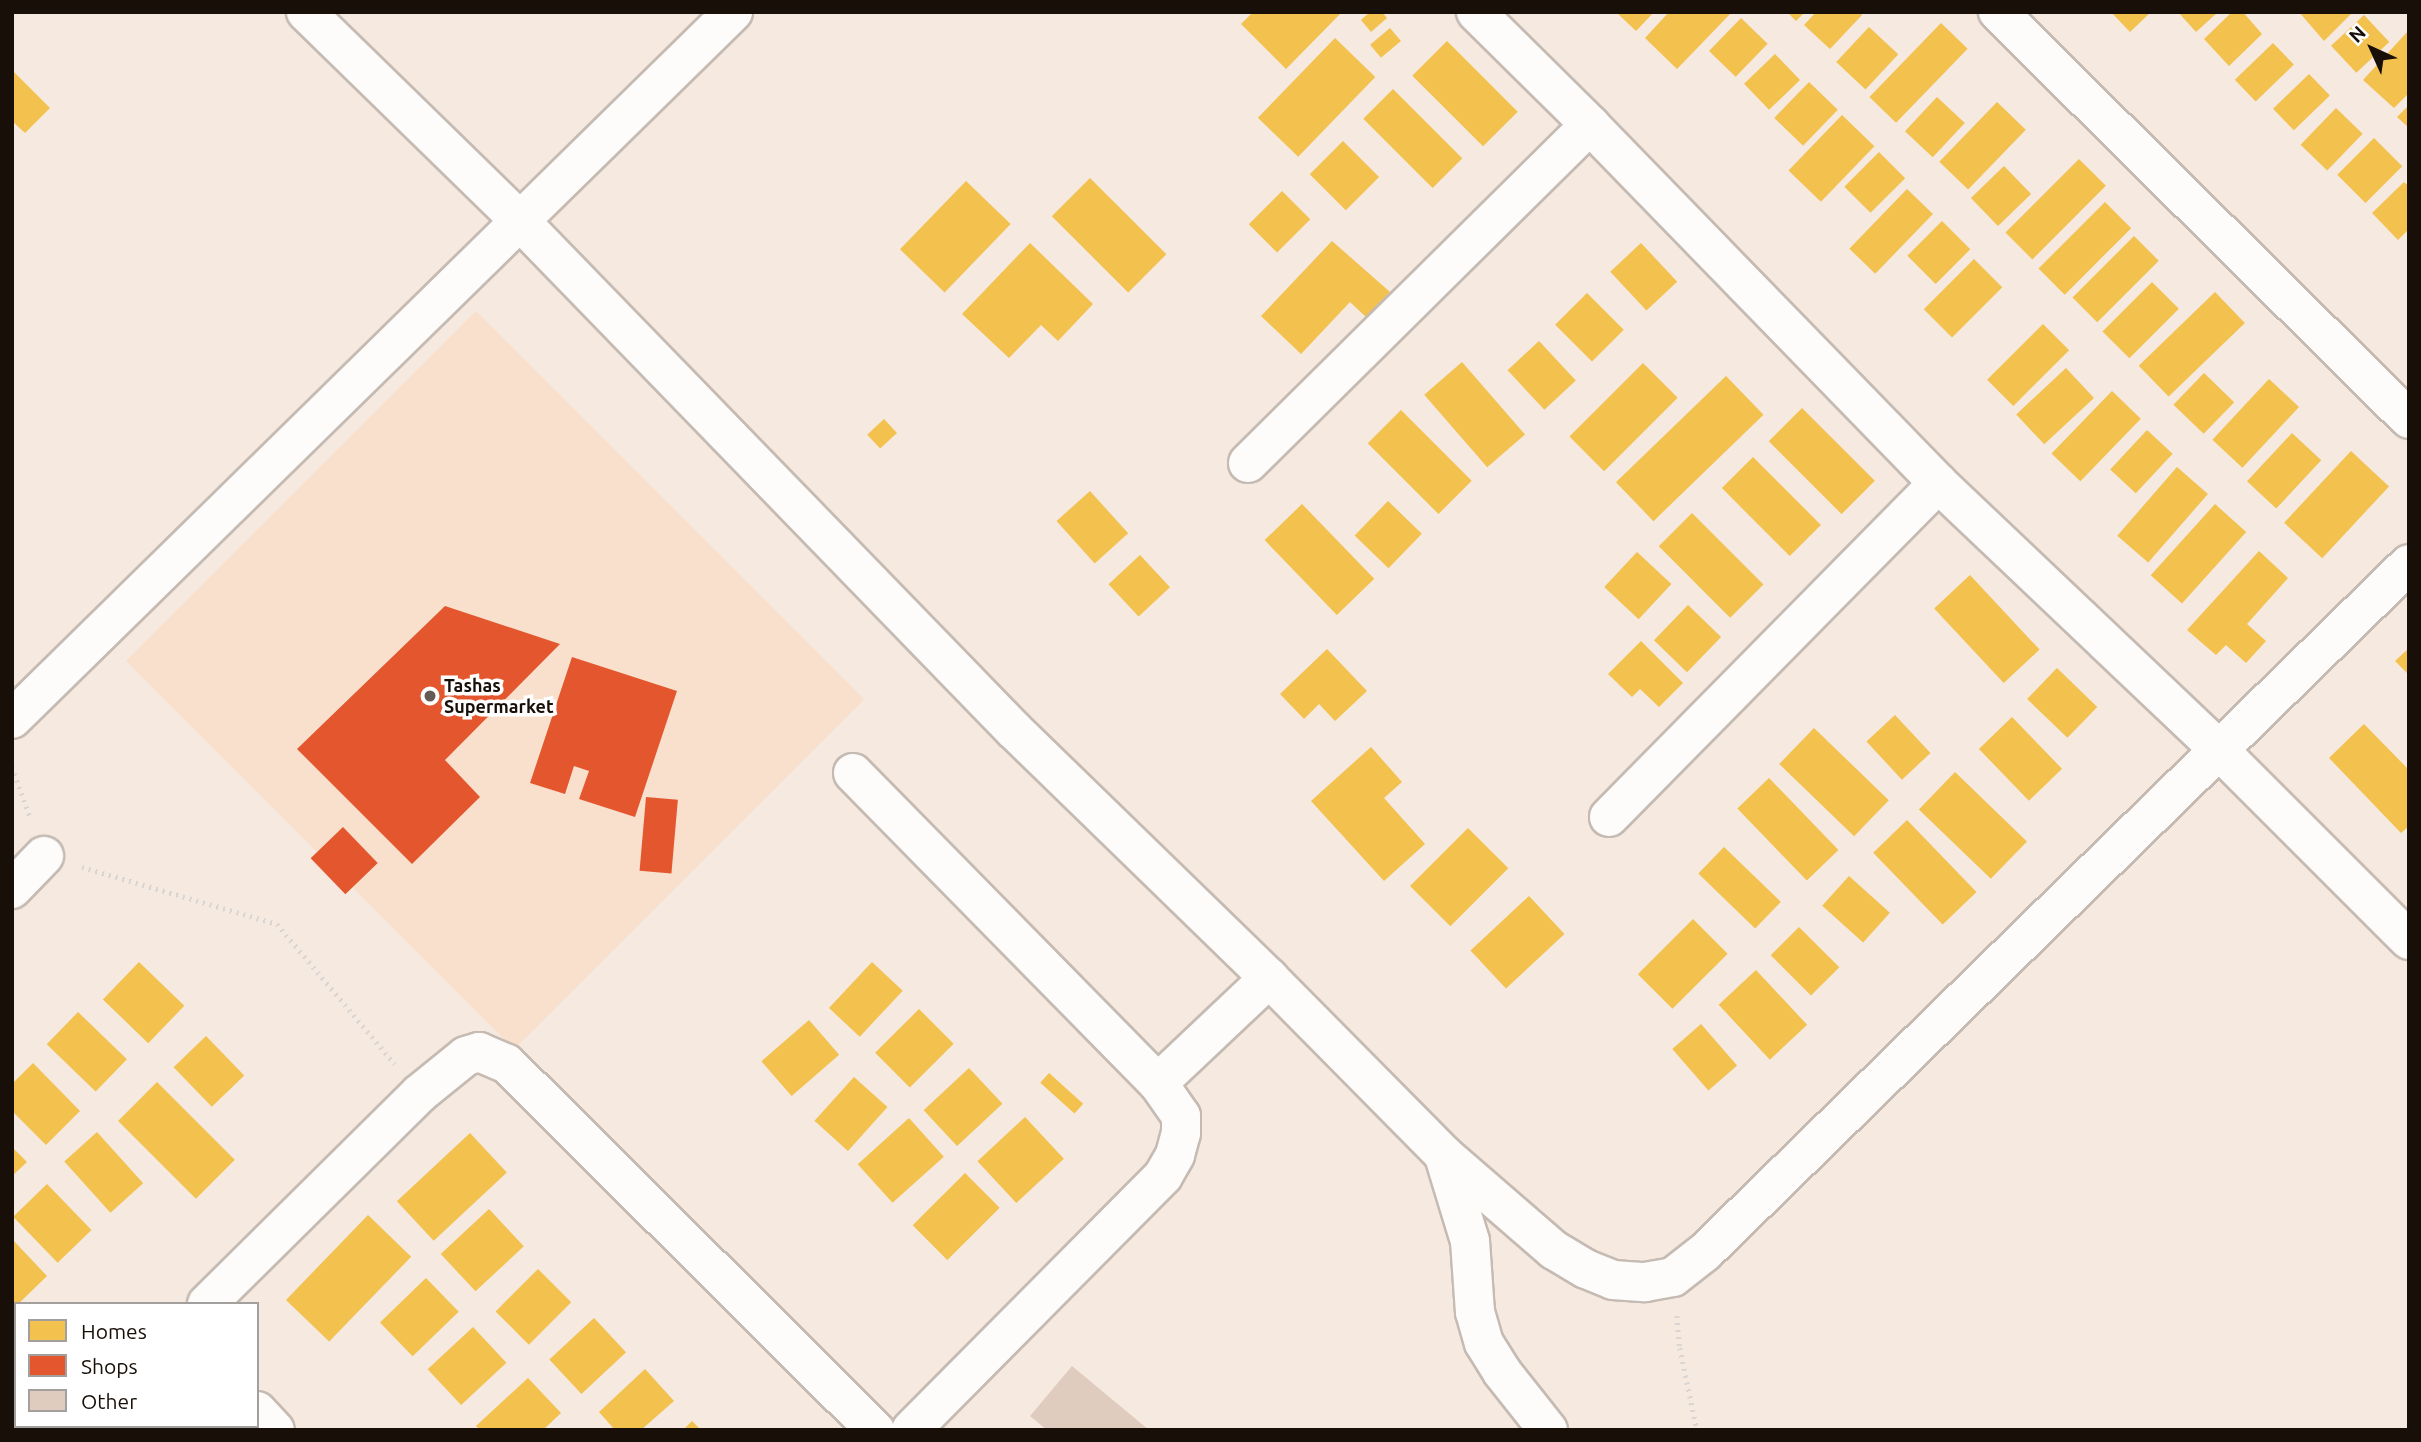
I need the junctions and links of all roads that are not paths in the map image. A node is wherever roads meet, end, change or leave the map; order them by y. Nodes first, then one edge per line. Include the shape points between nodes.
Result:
1 (306, 12) edge
2 (733, 12) edge
3 (1476, 12) edge
4 (1998, 12) edge
5 (1590, 125) junction
6 (519, 220) junction
7 (2409, 419) edge
8 (1248, 463) dead end
9 (1938, 483) junction
10 (2409, 564) edge
11 (12, 719) edge
12 (2218, 749) junction
13 (853, 774) dead end
14 (1609, 817) dead end
15 (44, 856) road end
16 (12, 889) edge
17 (2409, 940) edge
18 (1269, 978) junction
19 (1158, 1083) junction
20 (1443, 1154) junction
21 (209, 1302) edge
22 (259, 1413) edge
23 (275, 1430) edge
24 (875, 1430) edge
25 (911, 1430) edge
26 (1548, 1430) edge

1 - 6 street
2 - 6 street
3 - 5 street
4 - 7 street
5 - 8 street
5 - 9 street
6 - 11 street
6 - 18 street via 1014,730
9 - 12 street
9 - 14 street
10 - 12 street
12 - 17 street
12 - 20 street via 1705,1252 1673,1277 1623,1281 1586,1269 1554,1251
13 - 19 street
15 - 16 street
18 - 19 street
18 - 20 street
19 - 25 street via 1181,1116 1175,1155 1163,1176
20 - 26 street via 1471,1241 1475,1312 1484,1343
21 - 24 street via 419,1094 466,1056 479,1052 508,1064
22 - 23 street

